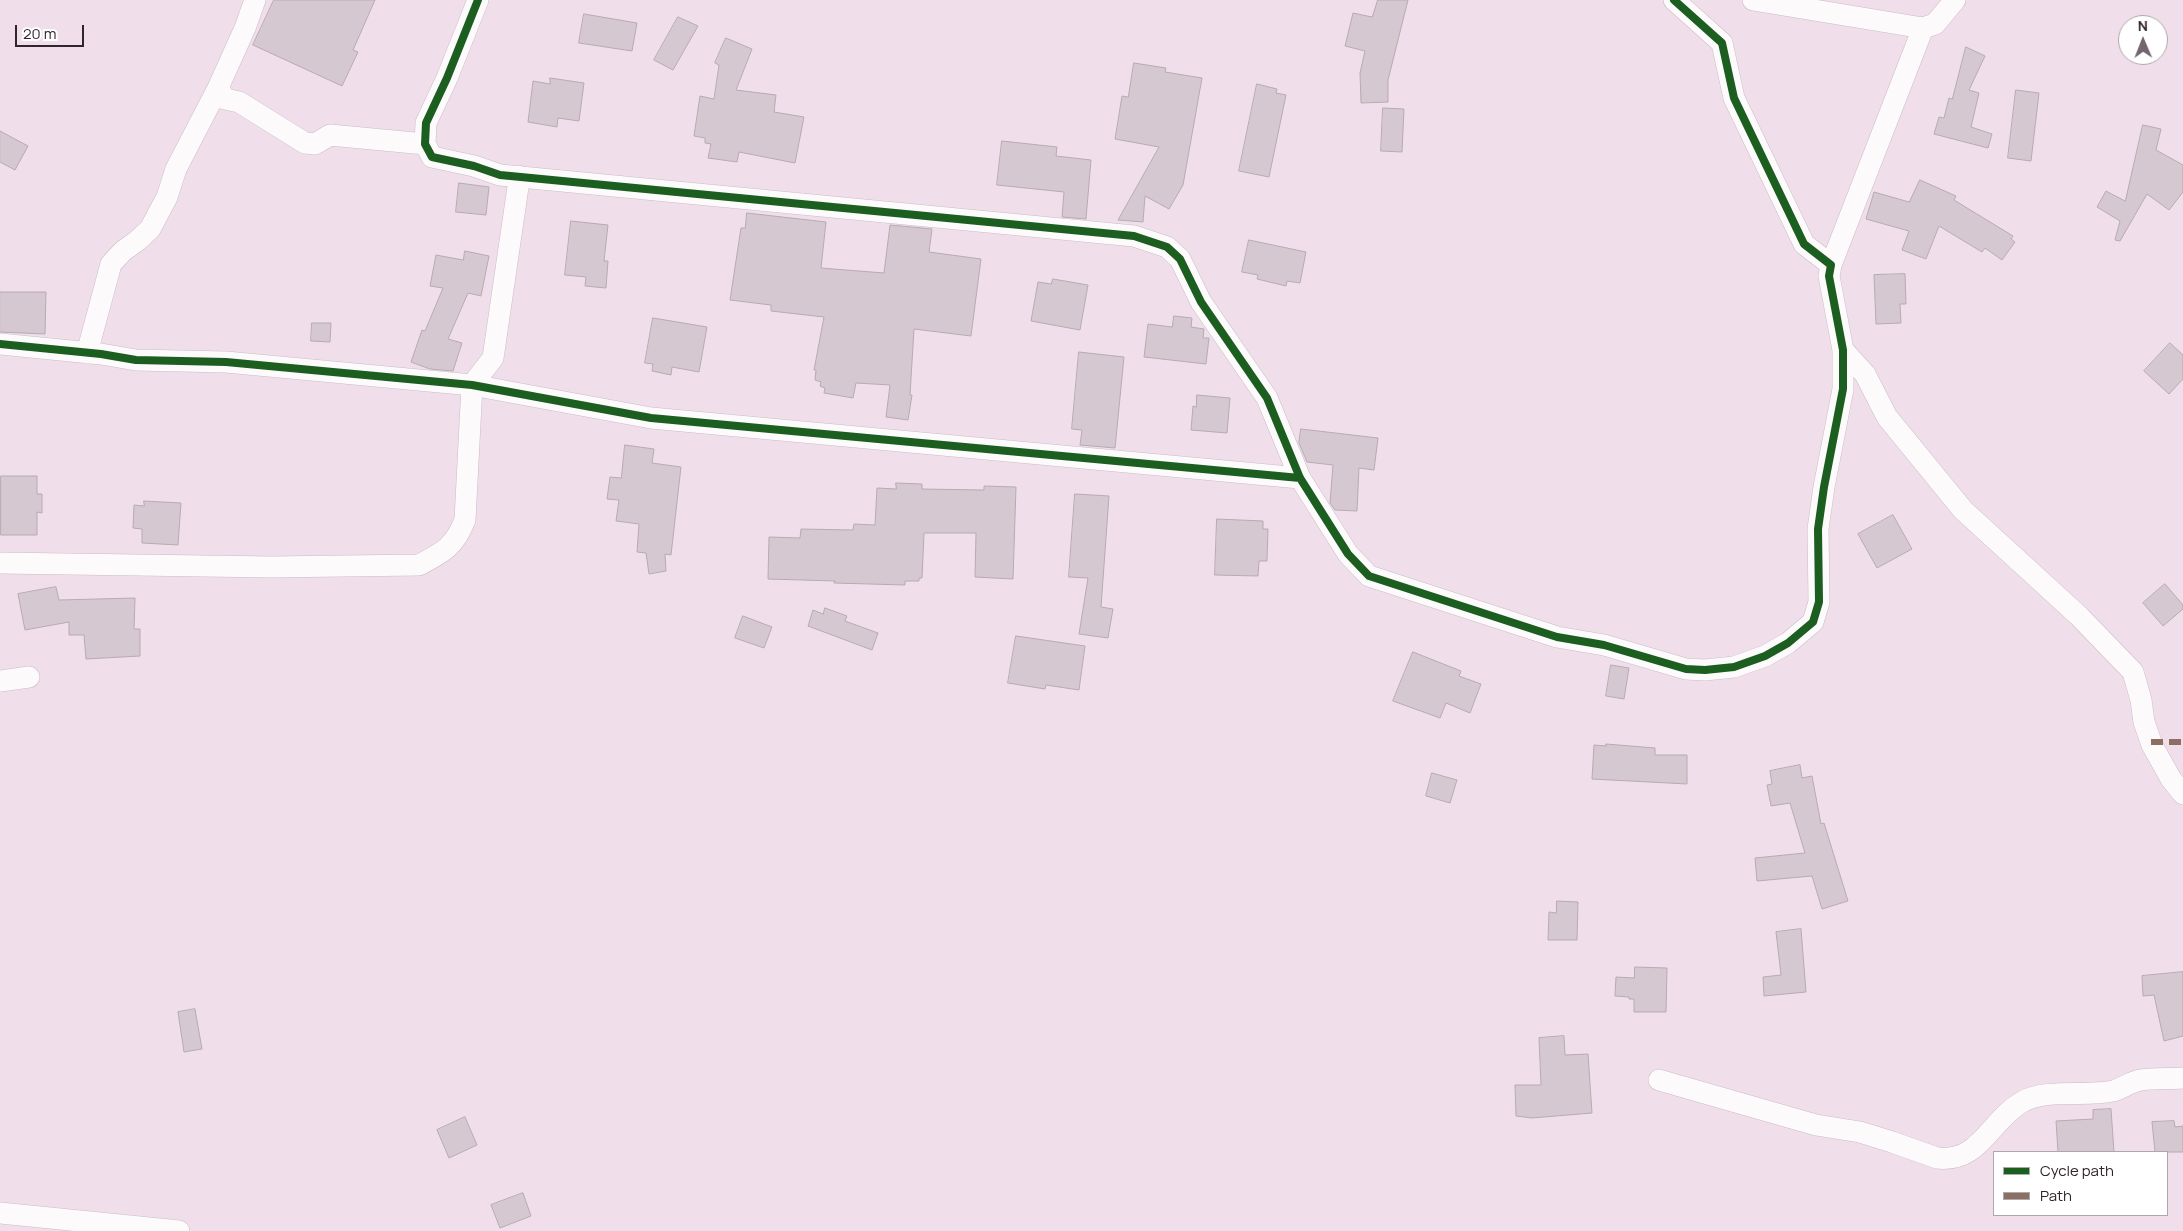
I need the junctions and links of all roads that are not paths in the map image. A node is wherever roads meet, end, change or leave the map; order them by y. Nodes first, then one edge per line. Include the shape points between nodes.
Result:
1 (255, 0) edge
2 (478, 0) edge
3 (1674, 0) edge
4 (1752, 0) edge
5 (1955, 0) edge
6 (1923, 28) junction
7 (218, 88) junction
8 (425, 144) junction
9 (518, 176) junction
10 (1831, 265) junction
11 (0, 344) edge
12 (1843, 350) junction
13 (86, 352) junction
14 (472, 384) junction
15 (1300, 478) junction
16 (0, 563) edge
17 (29, 677) dead end
18 (0, 681) edge
19 (2183, 794) edge
20 (2183, 1078) edge
21 (1659, 1080) dead end
22 (0, 1213) edge
23 (180, 1231) edge

1 - 7 street
2 - 8 street via 426,123
3 - 10 street via 1722,43 1734,98 1804,244
4 - 6 street
5 - 6 street via 1935,24
6 - 10 street
7 - 8 street via 225,99 239,102 305,143 315,144 330,135
7 - 13 street via 176,169 167,197 150,229 111,264
8 - 9 street via 432,157 500,175
9 - 14 street via 493,358
9 - 15 street via 1134,236 1167,247 1180,259 1201,302 1267,398
10 - 12 street via 1829,276
11 - 13 street
12 - 15 street via 1843,389 1818,529 1819,602 1814,622 1766,656 1734,667 1686,668 1604,645 1557,637 1369,576 1348,554
12 - 19 street via 1865,374 1887,417 1963,510 2079,616 2128,666 2138,685 2144,722 2152,745
13 - 14 street via 136,360 226,362
14 - 15 street via 651,418
14 - 16 street via 465,520 458,538 440,554 419,564 272,568
17 - 18 street
20 - 21 street via 2140,1080 2114,1091 2034,1096 2021,1102 1974,1148 1961,1157 1948,1159 1860,1132 1816,1125
22 - 23 street

